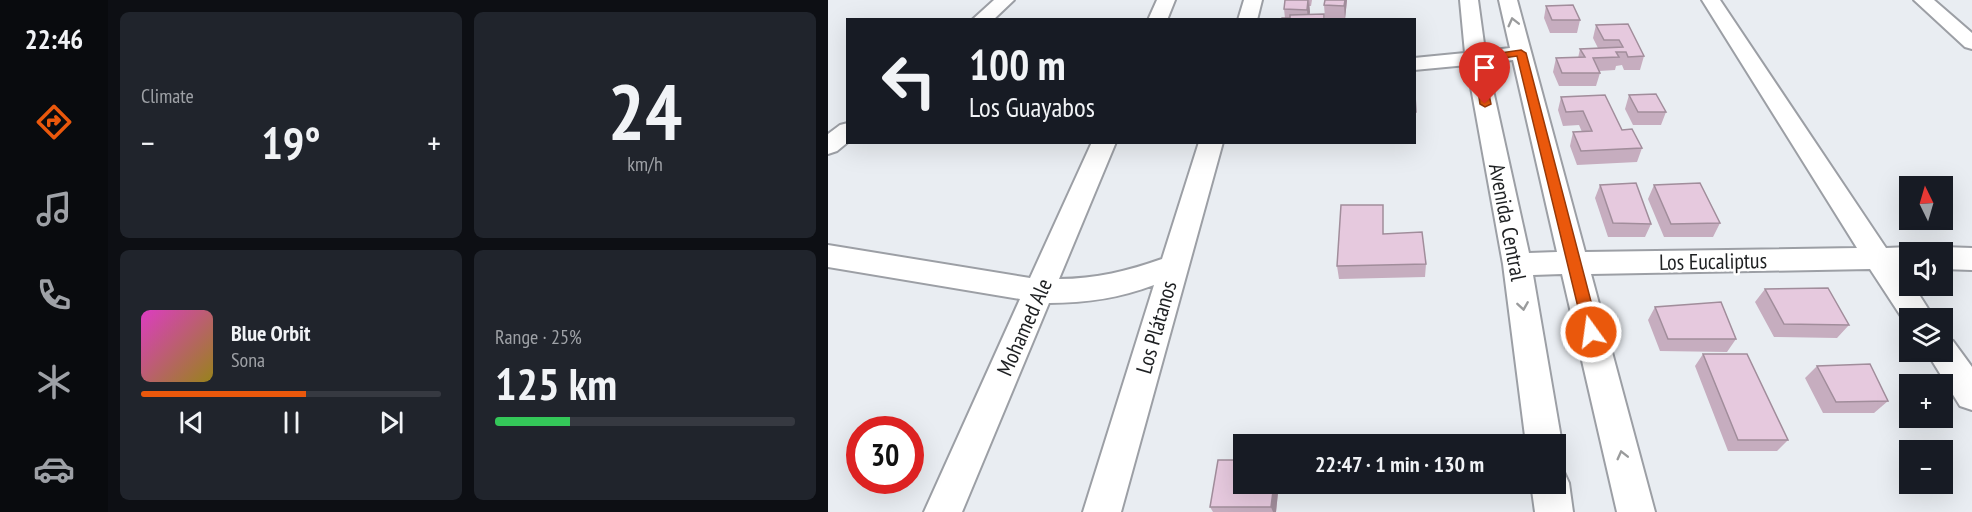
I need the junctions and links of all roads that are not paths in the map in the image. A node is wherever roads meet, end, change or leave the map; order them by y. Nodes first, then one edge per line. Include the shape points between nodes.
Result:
1 (1005, 0) edge
2 (1166, 0) edge
3 (1253, 0) edge
4 (1469, 0) edge
5 (1508, 0) edge
6 (1711, 0) edge
7 (1923, 0) edge
8 (983, 18) edge
9 (1158, 18) edge
10 (1248, 18) edge
11 (1972, 43) edge
12 (1521, 53) junction
13 (1476, 59) junction
14 (1416, 64) edge
15 (846, 132) edge
16 (1103, 144) edge
17 (1210, 144) edge
18 (828, 146) edge
19 (828, 256) edge
20 (1877, 257) junction
21 (1899, 258) edge
22 (1953, 258) edge
23 (1972, 259) edge
24 (1517, 264) junction
25 (1574, 264) junction
26 (1174, 266) junction
27 (1040, 291) junction
28 (1912, 308) edge
29 (1950, 362) edge
30 (1972, 395) edge
31 (1542, 434) edge
32 (1552, 494) edge
33 (943, 512) edge
34 (1102, 512) edge
35 (1554, 512) edge
36 (1636, 512) edge

1 - 8 street
2 - 9 street
3 - 10 street
4 - 13 street, Avenida Central
12 -> 5 street
6 - 20 street
7 - 11 street
12 - 13 street
12 - 25 street
13 - 14 street
13 - 24 street, Avenida Central
15 - 18 street
16 - 27 street, Mohamed Ale
17 - 26 street, Los Plátanos
19 - 27 street
20 - 21 street, Los Eucaliptus
20 - 25 street, Los Eucaliptus
20 - 28 street
22 - 23 street
24 - 25 street, Los Eucaliptus
24 -> 31 street, Avenida Central
36 -> 25 street
26 - 27 street via 1128,283
26 - 34 street, Los Plátanos
27 - 33 street, Mohamed Ale
29 - 30 street
32 - 35 street

